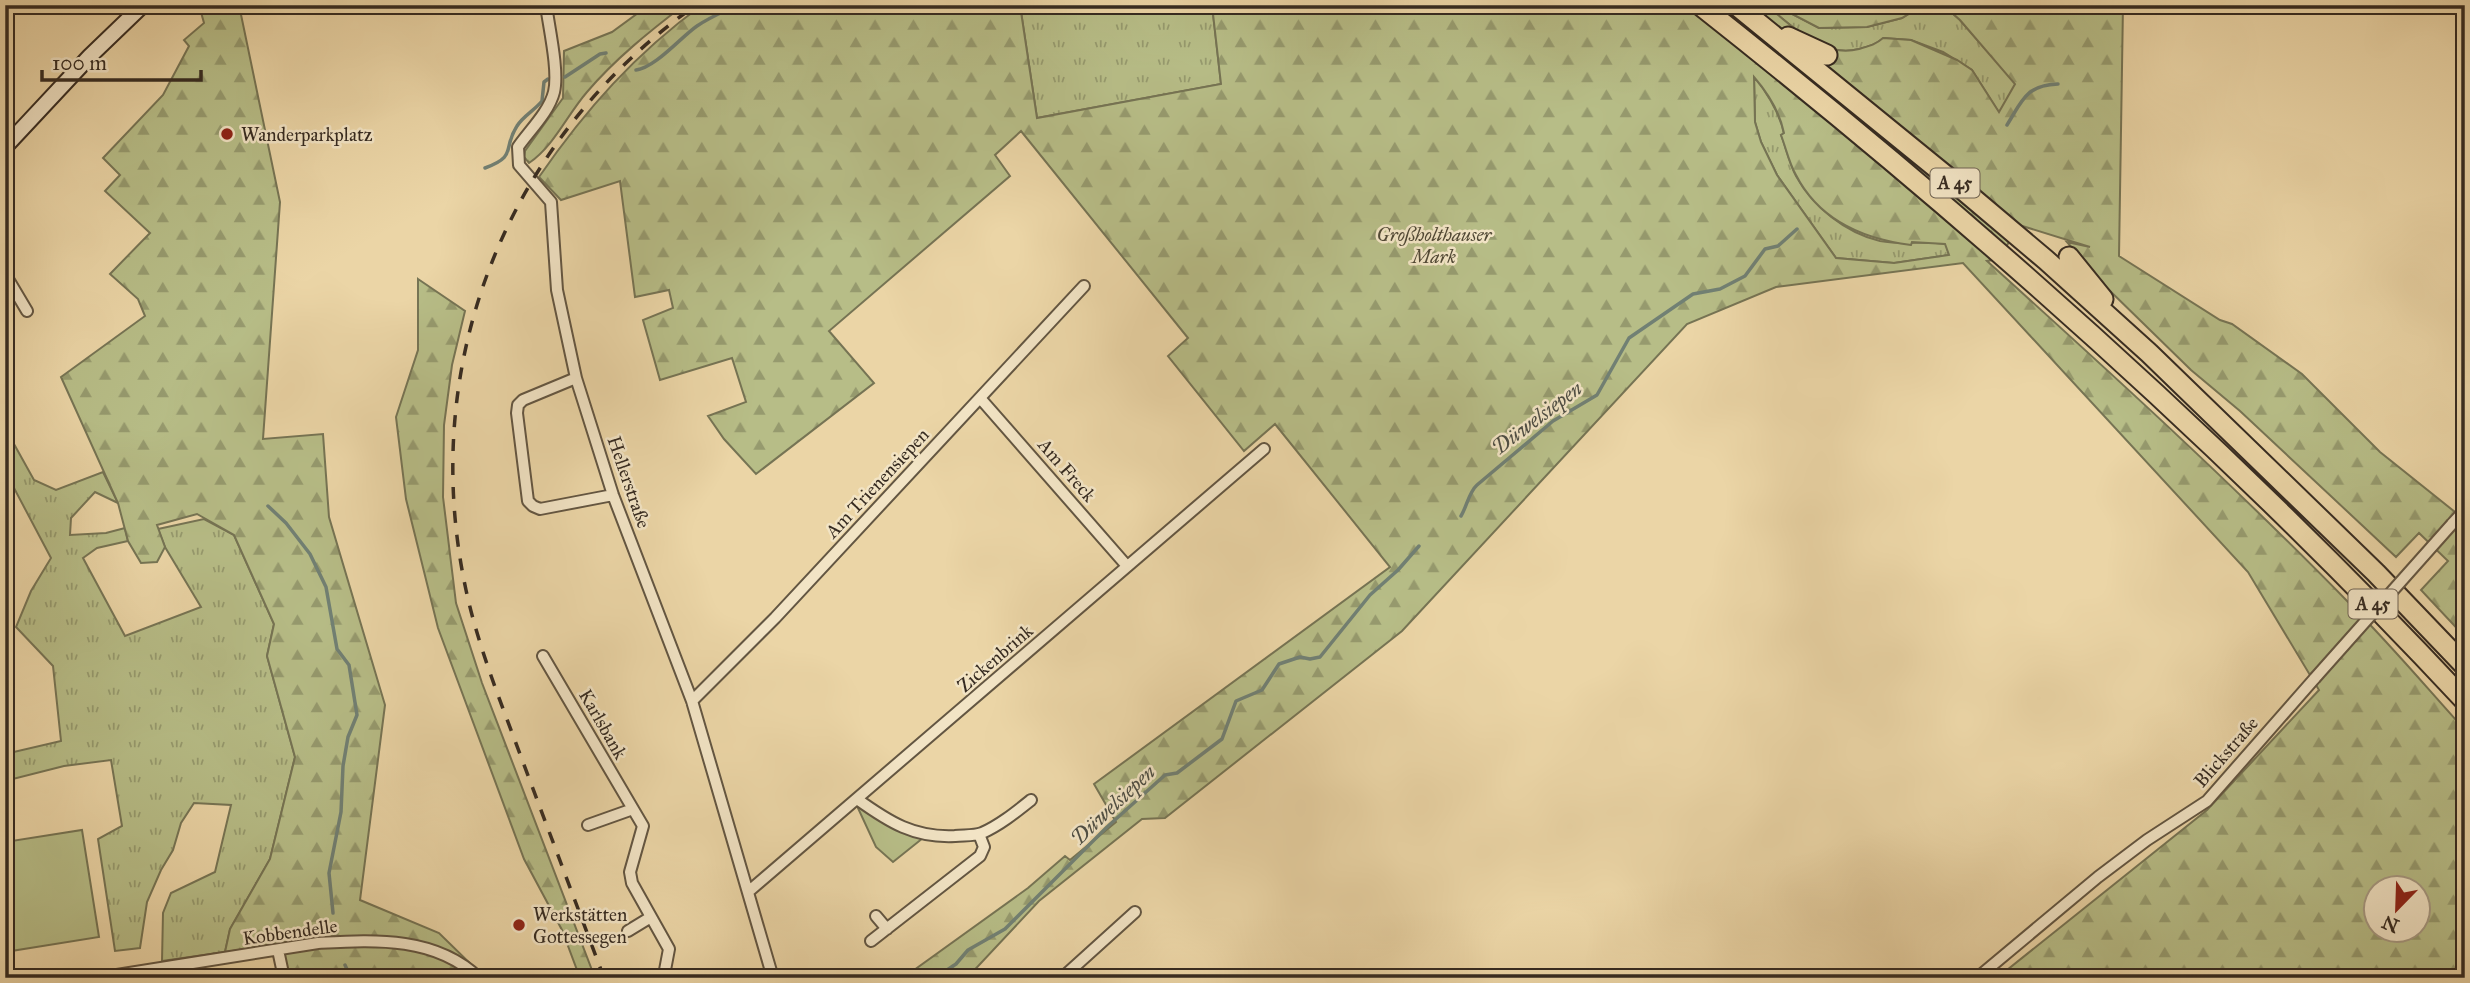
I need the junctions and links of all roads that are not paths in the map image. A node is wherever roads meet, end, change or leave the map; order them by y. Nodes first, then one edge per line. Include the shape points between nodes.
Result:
1 (143, 5) edge
2 (547, 5) edge
3 (1699, 5) edge
4 (1736, 5) edge
5 (1756, 20) junction
6 (1727, 41) dead end
7 (1827, 55) dead end
8 (5, 147) edge
9 (2069, 257) dead end
10 (1999, 266) dead end
11 (5, 274) edge
12 (1084, 286) dead end
13 (2061, 308) junction
14 (27, 311) dead end
15 (2149, 353) junction
16 (576, 378) junction
17 (980, 398) junction
18 (1264, 449) dead end
19 (613, 495) junction
20 (2465, 510) edge
21 (1127, 566) junction
22 (543, 656) dead end
23 (2465, 666) edge
24 (692, 701) junction
25 (2465, 701) edge
26 (857, 799) junction
27 (1031, 800) dead end
28 (633, 810) junction
29 (589, 825) dead end
30 (979, 834) junction
31 (748, 892) junction
32 (1135, 912) dead end
33 (876, 916) dead end
34 (651, 917) junction
35 (887, 929) junction
36 (628, 931) dead end
37 (872, 941) dead end
38 (278, 950) junction
39 (98, 978) edge
40 (284, 978) edge
41 (479, 978) edge
42 (669, 978) edge
43 (773, 978) edge
44 (1062, 978) edge
45 (1977, 978) edge

1 - 8 main road
2 - 16 street, Hellerstraße via 554,93 518,146 518,158 551,202 557,290
3 - 6 highway
3 - 13 highway, A 45 via 1876,146
4 - 5 highway, A 45
5 - 7 highway
5 - 15 highway, A 45 via 2036,252
9 - 15 highway
10 - 13 highway
11 - 14 street
12 - 17 street, Am Trienensiepen
13 - 25 highway, A 45 via 2278,509
15 - 23 highway, A 45
16 - 19 street, Hellerstraße
16 - 19 street via 518,405 528,501 540,509
17 - 21 street, Am Freck
17 - 24 street, Am Trienensiepen
18 - 21 street, Zickenbrink
19 - 24 street, Hellerstraße
20 - 45 street, Blickstraße, bridge via 2207,801 2098,877
21 - 26 street, Zickenbrink
22 - 28 street, Karlsbank
24 - 31 street, Hellerstraße
26 - 30 street via 913,832
26 - 31 street, Zickenbrink
27 - 30 street
28 - 29 street
28 - 34 street, Karlsbank via 643,826 630,872
30 - 35 street via 984,847 980,856
31 - 43 street, Hellerstraße
32 - 44 street
33 - 35 street
34 - 36 street
34 - 42 street, Karlsbank via 669,949 665,970
35 - 37 street
38 - 39 street, Kobbendelle
38 - 40 street
38 - 41 street, Kobbendelle via 318,943 404,943 443,953

